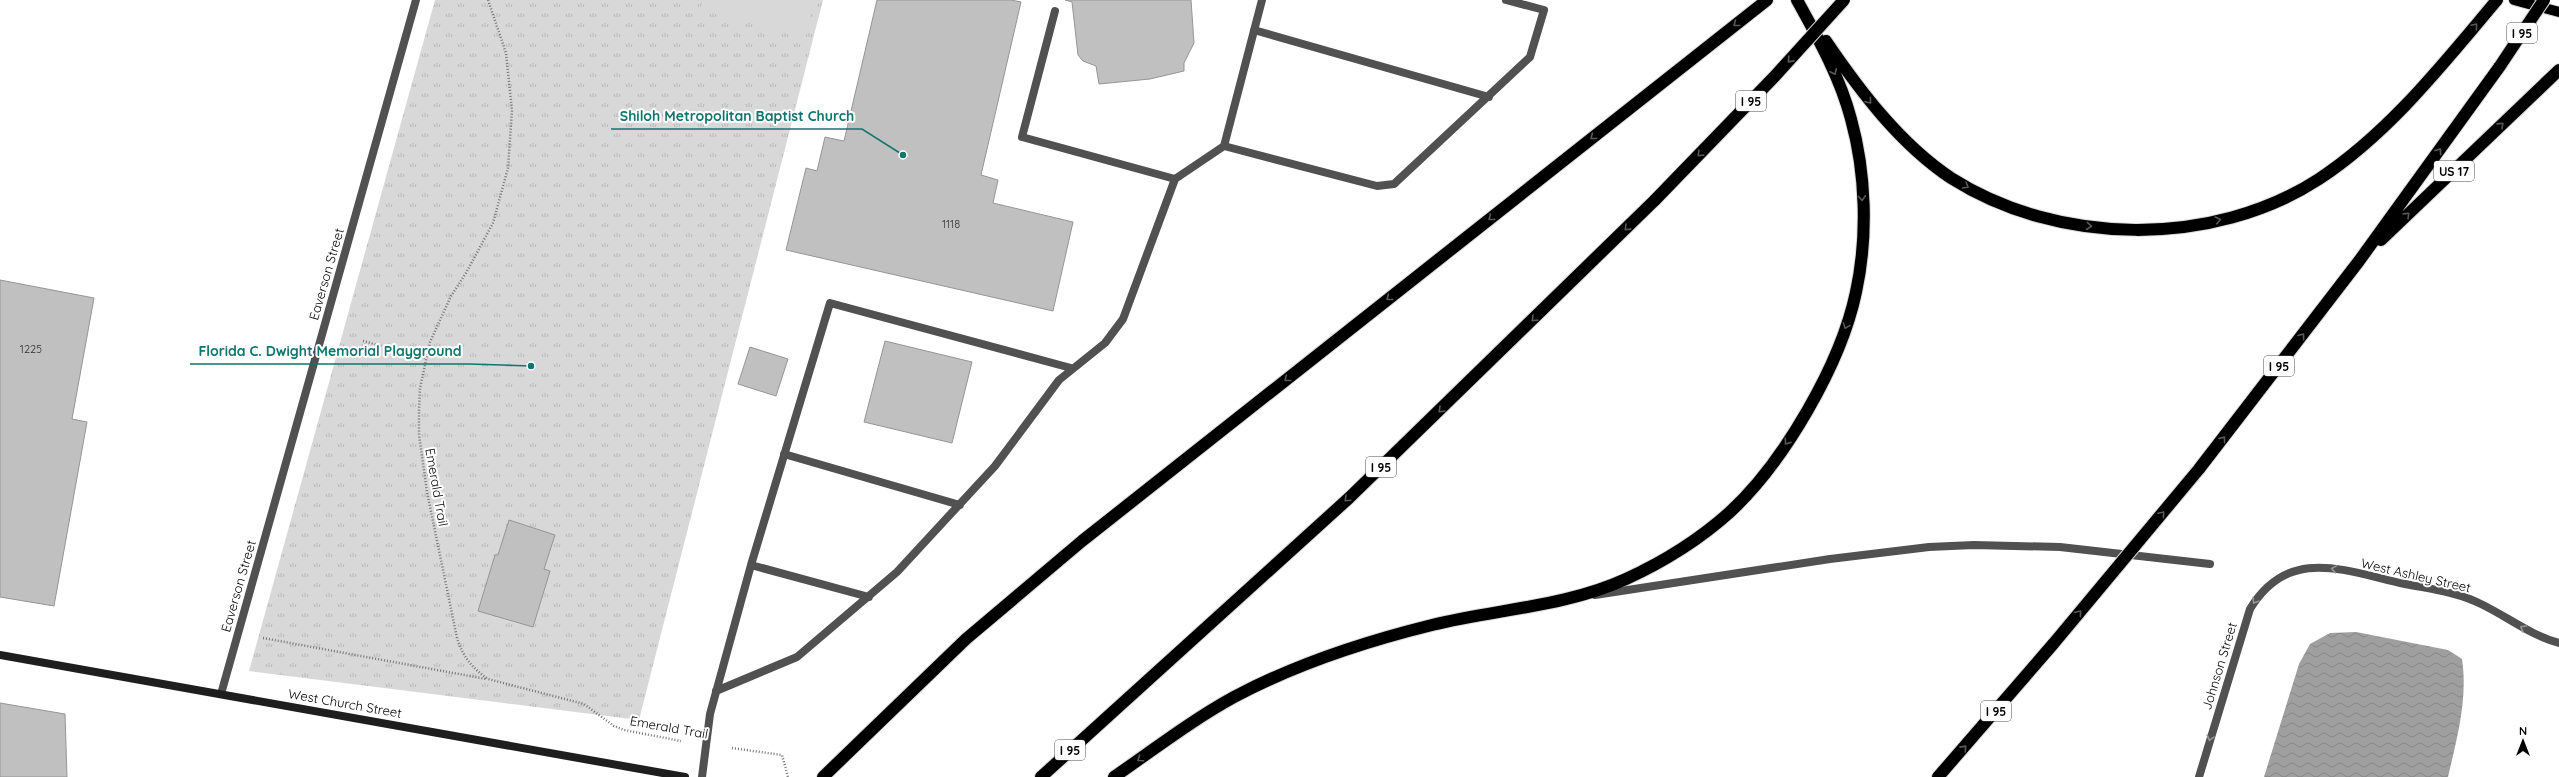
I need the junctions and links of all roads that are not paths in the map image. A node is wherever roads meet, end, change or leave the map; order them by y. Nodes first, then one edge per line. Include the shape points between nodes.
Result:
1 (416, 0) edge
2 (1262, 0) edge
3 (1506, 0) edge
4 (1767, 0) edge
5 (1798, 0) edge
6 (1844, 0) edge
7 (2497, 0) edge
8 (2514, 0) edge
9 (2544, 0) edge
10 (1055, 11) dead end
11 (2559, 12) edge
12 (1254, 30) junction
13 (2559, 70) edge
14 (1488, 97) junction
15 (1224, 146) junction
16 (1175, 179) junction
17 (2359, 261) junction
18 (1071, 368) junction
19 (784, 454) junction
20 (960, 505) junction
21 (2210, 564) dead end
22 (751, 565) junction
23 (2282, 575) joint
24 (869, 597) junction
25 (1551, 602) junction
26 (2559, 643) edge
27 (0, 655) edge
28 (716, 691) junction
29 (221, 694) junction
30 (685, 777) edge
31 (702, 777) edge
32 (823, 777) edge
33 (1041, 777) edge
34 (1114, 777) edge
35 (1938, 777) edge
36 (2199, 777) edge

1 - 29 street, Eaverson Street
2 - 12 street
3 - 14 street via 1544,10 1530,57
4 -> 32 highway via 1082,541 961,644
5 -> 7 highway via 1854,83 1877,110 1927,159 1951,178 1979,194 2043,218 2117,229 2187,226 2253,210 2287,197 2318,180 2347,159 2401,109
5 -> 25 highway via 1840,86 1851,118 1860,174 1863,206 1856,294 1836,352 1794,432 1763,475 1730,512 1689,543 1644,570 1601,589
6 -> 33 highway, I 95, bridge via 1775,76 1655,200 1349,498
8 - 11 main road
17 -> 9 highway, I 95, bridge via 2500,66
10 - 16 street via 1022,137
12 - 14 street
12 - 15 street
17 -> 13 highway, US 17
14 - 15 street via 1401,179 1386,186 1377,186
15 - 16 street
16 - 18 street via 1123,319 1105,343
35 -> 17 highway, I 95, bridge via 2199,469
18 - 19 street via 830,303
18 - 20 street via 1048,394 996,466
19 - 20 street
19 - 22 street
20 - 24 street via 897,572
21 - 25 street via 2060,547 1929,547 1837,558
22 - 24 street
22 - 28 street
26 -> 23 street, West Ashley Street via 2540,638 2481,604 2455,595 2333,568 2308,567
23 -> 36 street, Johnson Street via 2264,588 2250,609
24 - 28 street via 797,657
25 -> 34 highway via 1434,624 1351,647 1313,661 1231,699
27 - 29 street, West Church Street
28 - 31 street via 705,744
29 - 30 street, West Church Street

